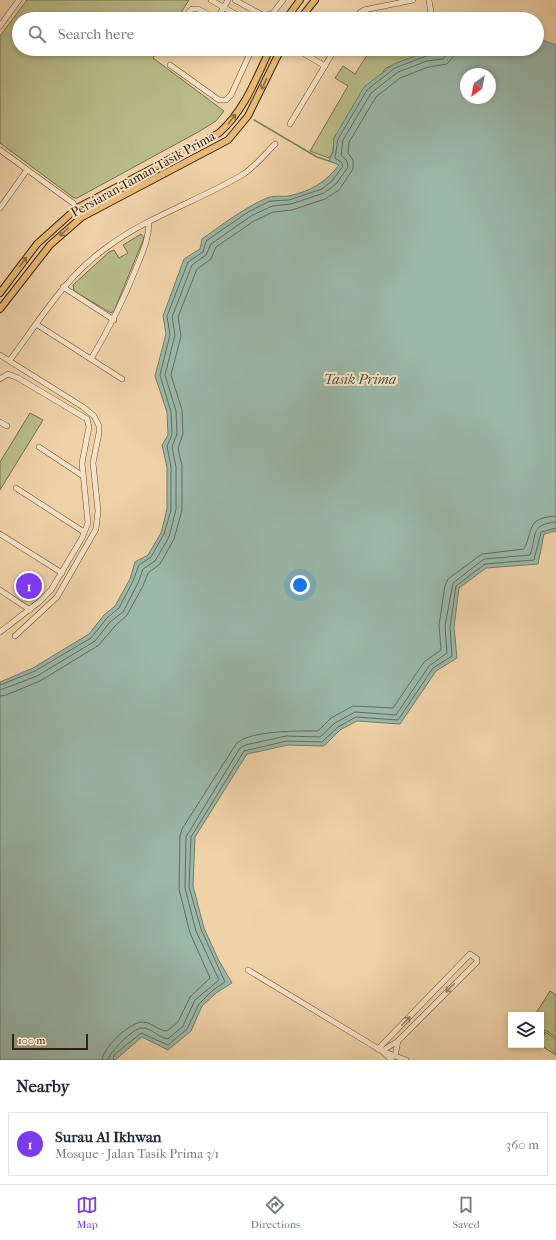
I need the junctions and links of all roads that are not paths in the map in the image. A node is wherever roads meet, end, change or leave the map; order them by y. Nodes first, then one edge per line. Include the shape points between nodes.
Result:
1 (19, 0) edge
2 (211, 0) edge
3 (228, 0) edge
4 (235, 0) edge
5 (283, 0) edge
6 (300, 0) edge
7 (316, 0) edge
8 (414, 0) edge
9 (429, 0) edge
10 (224, 7) junction
11 (189, 12) edge
12 (203, 12) edge
13 (221, 12) edge
14 (232, 12) edge
15 (257, 12) edge
16 (274, 12) edge
17 (291, 12) edge
18 (306, 12) edge
19 (361, 12) edge
20 (431, 12) edge
21 (0, 26) edge
22 (249, 56) edge
23 (267, 56) edge
24 (278, 56) edge
25 (308, 56) edge
26 (331, 56) edge
27 (170, 65) dead end
28 (325, 66) junction
29 (290, 124) dead end
30 (275, 144) dead end
31 (0, 150) edge
32 (27, 170) junction
33 (0, 208) edge
34 (77, 208) junction
35 (82, 217) junction
36 (149, 222) junction
37 (63, 287) junction
38 (0, 293) edge
39 (0, 309) edge
40 (114, 320) junction
41 (36, 324) junction
42 (0, 355) edge
43 (91, 359) junction
44 (10, 360) junction
45 (122, 378) dead end
46 (0, 379) edge
47 (0, 422) edge
48 (7, 426) dead end
49 (39, 447) dead end
50 (83, 476) junction
51 (16, 488) dead end
52 (84, 532) junction
53 (0, 534) edge
54 (62, 573) junction
55 (0, 590) edge
56 (30, 610) junction
57 (0, 632) edge
58 (15, 636) dead end
59 (248, 970) dead end
60 (398, 1041) junction
61 (380, 1050) junction
62 (393, 1058) edge
63 (406, 1060) edge

1 - 21 street
2 - 10 street
3 - 10 street
4 - 15 street
5 - 16 street
6 - 17 main road
7 - 18 main road
8 - 19 street
9 - 20 street
10 - 13 street
10 - 14 street
11 - 12 street via 192,9
22 - 27 street via 231,95 226,100 219,100
34 -> 23 main road, Persiaran Taman Tasik Prima via 219,133 251,92
24 -> 35 main road, Persiaran Taman Tasik Prima via 248,116 228,140
25 - 28 street
26 - 28 street
28 - 29 street
30 - 36 street via 243,174
31 - 32 street
32 - 33 street
32 - 34 street
34 - 35 street
38 -> 34 main road, Persiaran Taman Tasik Prima via 37,244
35 -> 39 main road, Persiaran Taman Tasik Prima via 50,245
36 - 37 street via 107,247 86,263
36 - 40 street via 147,239
37 - 40 street
37 - 41 street
40 - 43 street
41 - 43 street
41 - 44 street
42 - 44 street
43 - 45 street
44 - 58 street via 94,416 99,426 93,463 98,512 96,529 57,597
46 - 50 street via 8,374 18,378 86,419 89,427 82,463
47 - 48 street
49 - 50 street
50 - 52 street via 88,523
51 - 52 street
52 - 54 street
53 - 54 street
54 - 56 street via 51,590
55 - 56 street
56 - 57 street
59 - 61 street
60 - 61 street
61 -> 60 street via 470,954 473,955 477,959 476,962
60 - 62 street
61 - 62 street
62 - 63 street

